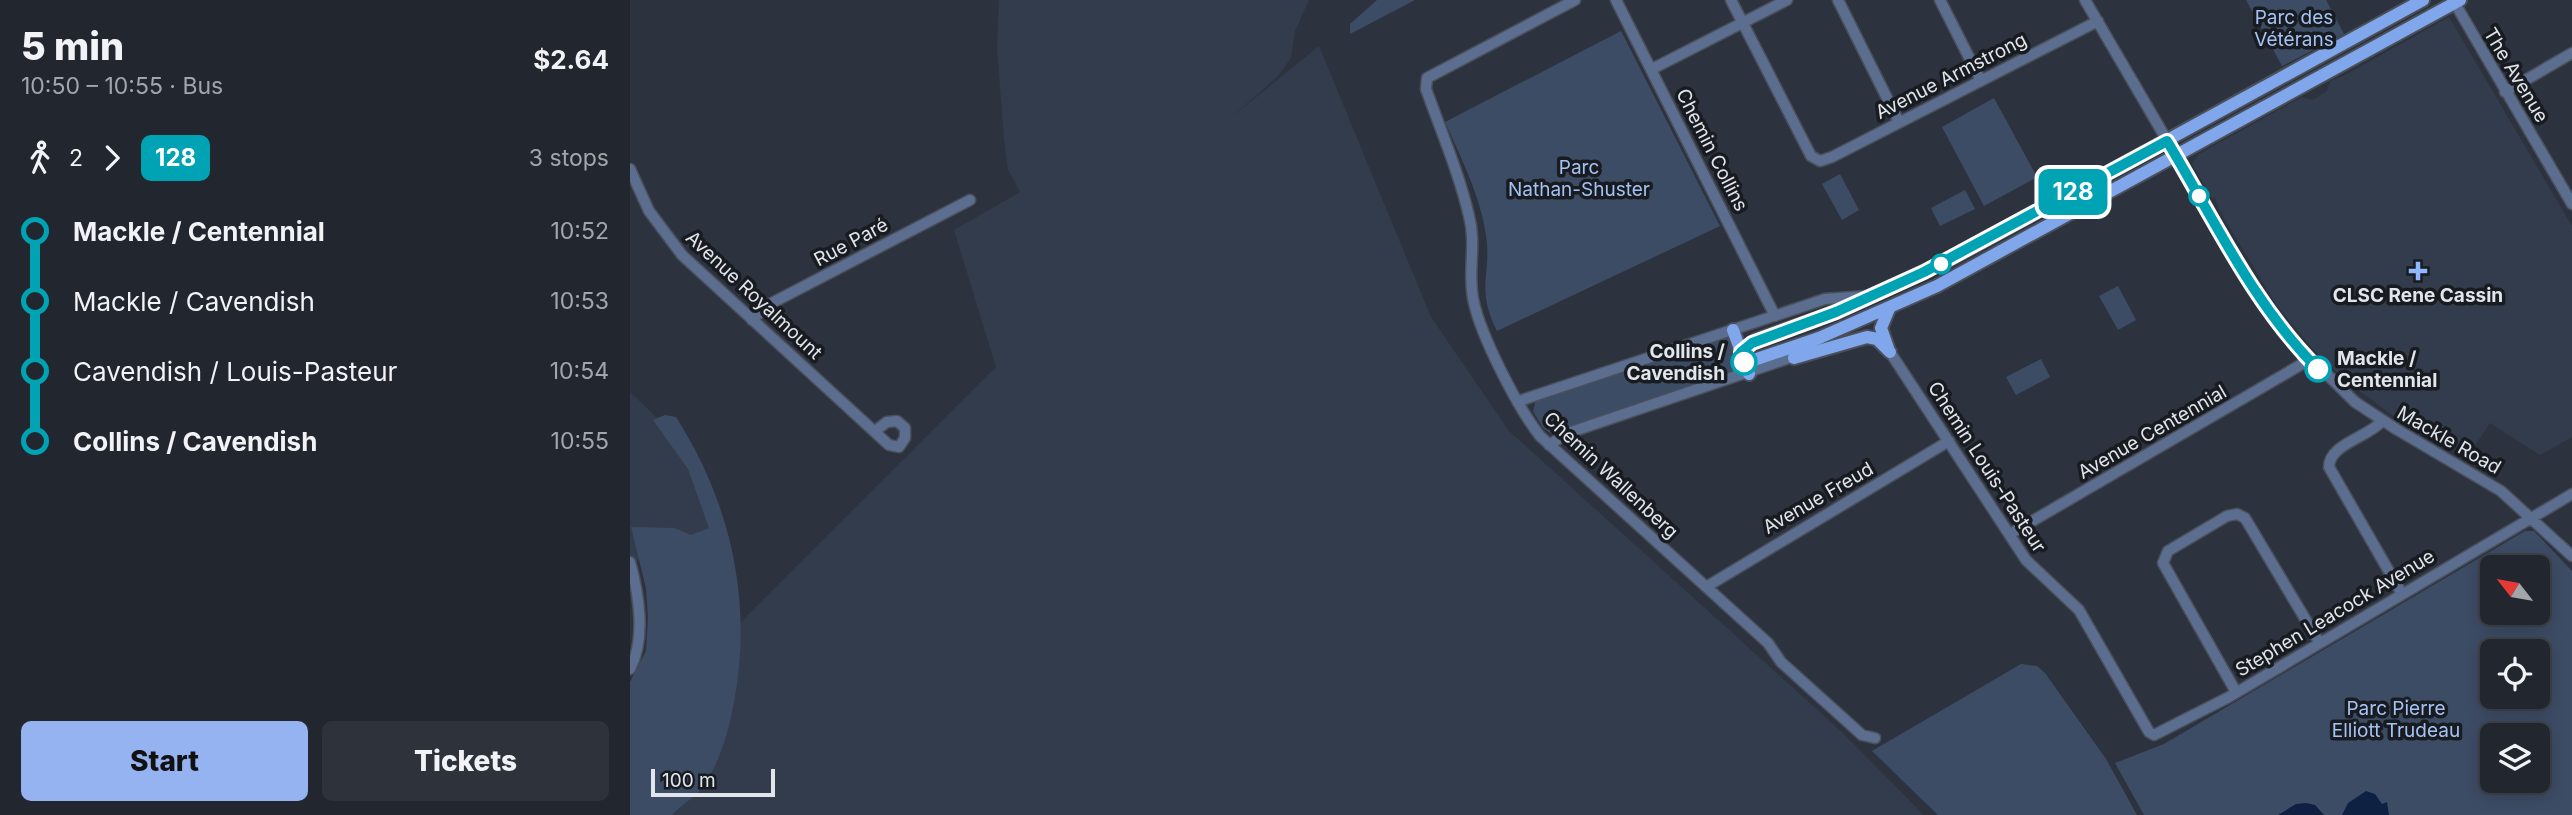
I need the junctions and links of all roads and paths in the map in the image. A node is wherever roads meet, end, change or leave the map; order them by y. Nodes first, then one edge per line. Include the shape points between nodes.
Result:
1 (1575, 0) edge
2 (1616, 0) edge
3 (1731, 0) edge
4 (1787, 0) edge
5 (1838, 0) edge
6 (1940, 0) edge
7 (2085, 0) edge
8 (2423, 0) edge
9 (2456, 1) edge
10 (2098, 21) junction
11 (1743, 22) junction
12 (2572, 53) edge
13 (1652, 69) junction
14 (1981, 81) junction
15 (2505, 92) junction
16 (1899, 122) junction
17 (2167, 141) junction
18 (2176, 156) junction
19 (630, 169) edge
20 (970, 200) dead end
21 (2572, 204) edge
22 (1873, 295) junction
23 (1889, 309) junction
24 (1775, 316) junction
25 (1866, 317) junction
26 (752, 320) junction
27 (1733, 330) junction
28 (1889, 352) junction
29 (1794, 358) junction
30 (2309, 360) junction
31 (1745, 363) junction
32 (1519, 401) junction
33 (2382, 421) junction
34 (875, 431) dead end
35 (1949, 441) junction
36 (1549, 445) junction
37 (2572, 494) edge
38 (2532, 517) junction
39 (2010, 534) junction
40 (2572, 556) edge
41 (630, 562) edge
42 (1706, 587) junction
43 (2402, 594) junction
44 (2319, 642) junction
45 (638, 643) junction
46 (630, 654) edge
47 (630, 669) edge
48 (2236, 692) junction
49 (2154, 735) joint
50 (1875, 738) dead end

1 - 32 street, Chemin Wallenberg via 1427,78 1426,89 1470,217 1475,309
2 - 13 street, Chemin Collins
3 - 11 street
4 - 11 street
5 - 16 street
6 - 14 street
7 - 10 street, Mackle Road
8 - 17 main road
9 - 15 street, The Avenue
9 - 18 main road
10 - 14 street, Avenue Armstrong
10 - 17 street, Mackle Road
11 - 13 street
11 - 16 street, Avenue Armstrong via 1811,156 1820,161
12 - 15 street
13 - 24 street, Chemin Collins
14 - 16 street, Avenue Armstrong
15 - 21 street, The Avenue
17 - 18 street, Mackle Road
17 - 22 main road via 1943,263
18 - 23 main road
18 - 30 street, Mackle Road via 2255,291
19 - 26 street, Avenue Royalmount via 649,211 670,242
20 - 26 street, Rue Paré via 768,305
22 - 24 street via 1831,297
22 - 31 main road via 1756,340
23 - 25 main road
23 - 28 main road via 1881,328
24 - 27 street
25 - 29 street
25 - 31 main road
26 - 34 street, Avenue Royalmount
27 - 31 main road
27 - 32 street
28 - 29 main road via 1877,339 1867,337
28 - 35 street, Chemin Louis-Pasteur
29 - 31 street
30 - 33 street, Mackle Road
30 - 39 street, Avenue Centennial
31 - 36 street via 1568,433
32 - 36 street, Chemin Wallenberg
33 - 38 street, Mackle Road via 2479,476
33 - 43 street via 2333,453 2328,464
35 - 39 street, Chemin Louis-Pasteur
35 - 42 street, Avenue Freud
36 - 42 street, Chemin Wallenberg
37 - 38 street, Stephen Leacock Avenue
38 - 40 street, Mackle Road
38 - 43 street, Stephen Leacock Avenue
39 - 49 street, Chemin Louis-Pasteur via 2033,568 2079,610
41 - 45 street
42 - 50 street, Chemin Wallenberg via 1768,643 1788,669 1862,735
43 - 44 street, Stephen Leacock Avenue
44 - 48 street, Stephen Leacock Avenue
44 - 48 street via 2247,521 2237,514 2168,551 2163,563
45 - 46 street
45 - 47 street
48 - 49 street, Stephen Leacock Avenue

